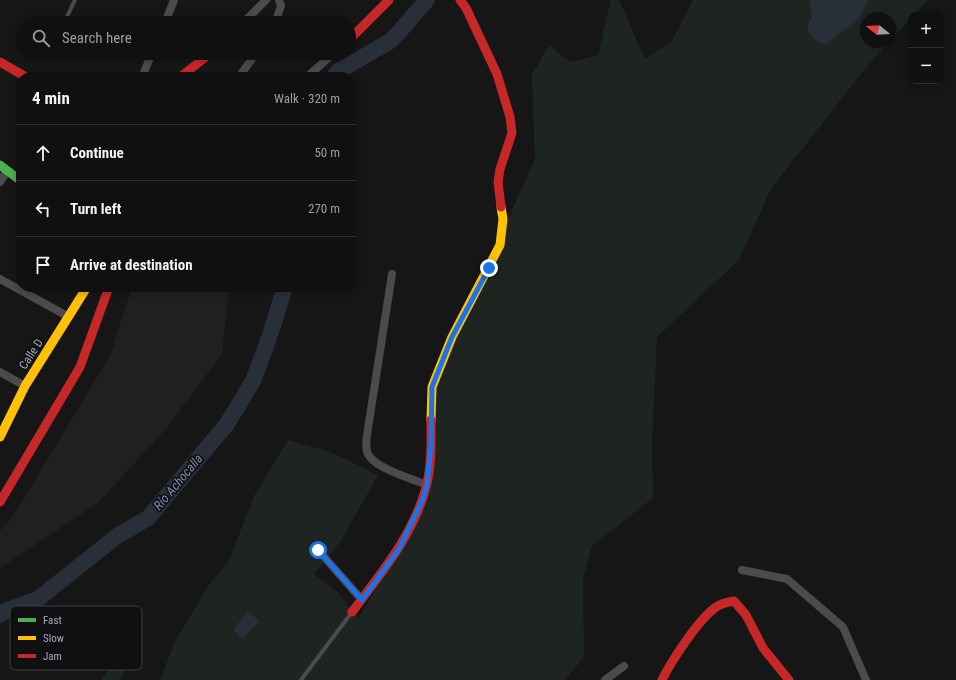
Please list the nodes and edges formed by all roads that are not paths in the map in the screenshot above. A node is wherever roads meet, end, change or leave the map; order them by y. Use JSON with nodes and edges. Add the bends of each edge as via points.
{"nodes":[{"id":1,"x":75,"y":0,"type":"edge"},
{"id":2,"x":174,"y":0,"type":"edge"},
{"id":3,"x":280,"y":0,"type":"edge"},
{"id":4,"x":389,"y":0,"type":"edge"},
{"id":5,"x":460,"y":0,"type":"edge"},
{"id":6,"x":260,"y":2,"type":"edge"},
{"id":7,"x":67,"y":16,"type":"edge"},
{"id":8,"x":168,"y":16,"type":"edge"},
{"id":9,"x":249,"y":16,"type":"edge"},
{"id":10,"x":278,"y":16,"type":"edge"},
{"id":11,"x":356,"y":33,"type":"edge"},
{"id":12,"x":149,"y":60,"type":"edge"},
{"id":13,"x":202,"y":60,"type":"edge"},
{"id":14,"x":251,"y":60,"type":"edge"},
{"id":15,"x":326,"y":60,"type":"edge"},
{"id":16,"x":0,"y":62,"type":"edge"},
{"id":17,"x":17,"y":72,"type":"edge"},
{"id":18,"x":144,"y":72,"type":"edge"},
{"id":19,"x":186,"y":72,"type":"edge"},
{"id":20,"x":243,"y":72,"type":"edge"},
{"id":21,"x":313,"y":72,"type":"edge"},
{"id":22,"x":3,"y":168,"type":"edge"},
{"id":23,"x":16,"y":177,"type":"edge"},
{"id":24,"x":0,"y":182,"type":"edge"},
{"id":25,"x":392,"y":274,"type":"dead end"},
{"id":26,"x":0,"y":279,"type":"edge"},
{"id":27,"x":16,"y":288,"type":"edge"},
{"id":28,"x":24,"y":292,"type":"edge"},
{"id":29,"x":84,"y":292,"type":"edge"},
{"id":30,"x":108,"y":292,"type":"edge"},
{"id":31,"x":69,"y":317,"type":"junction"},
{"id":32,"x":0,"y":372,"type":"edge"},
{"id":33,"x":25,"y":386,"type":"junction"},
{"id":34,"x":0,"y":437,"type":"edge"},
{"id":35,"x":427,"y":485,"type":"junction"},
{"id":36,"x":0,"y":502,"type":"edge"},
{"id":37,"x":318,"y":550,"type":"dead end"},
{"id":38,"x":742,"y":570,"type":"dead end"},
{"id":39,"x":362,"y":600,"type":"junction"},
{"id":40,"x":352,"y":612,"type":"joint"},
{"id":41,"x":624,"y":666,"type":"dead end"},
{"id":42,"x":301,"y":680,"type":"edge"},
{"id":43,"x":605,"y":680,"type":"edge"},
{"id":44,"x":662,"y":680,"type":"edge"},
{"id":45,"x":789,"y":680,"type":"edge"},
{"id":46,"x":866,"y":680,"type":"edge"}],
"edges":[{"from":1,"to":7,"type":"lane"},
{"from":2,"to":8,"type":"street"},
{"from":3,"to":10,"type":"street"},
{"from":4,"to":11,"type":"street"},
{"from":5,"to":35,"type":"street","via":[[497,74],[510,117],[512,133],[499,176],[503,220],[500,245],[452,337],[432,387]]},
{"from":6,"to":9,"type":"street"},
{"from":12,"to":18,"type":"street"},
{"from":13,"to":19,"type":"street"},
{"from":14,"to":20,"type":"street"},
{"from":15,"to":21,"type":"street"},
{"from":16,"to":17,"type":"street"},
{"from":22,"to":23,"type":"street"},
{"from":22,"to":24,"type":"street"},
{"from":25,"to":35,"type":"street","via":[[367,435],[367,452],[370,458],[379,464]]},
{"from":26,"to":27,"type":"street"},
{"from":28,"to":31,"type":"street"},
{"from":29,"to":31,"type":"street","name":"Calle D"},
{"from":30,"to":36,"type":"street","via":[[80,367]]},
{"from":31,"to":33,"type":"street","name":"Calle D"},
{"from":32,"to":33,"type":"street"},
{"from":33,"to":34,"type":"street","name":"Calle D"},
{"from":35,"to":39,"type":"street","via":[[399,549]]},
{"from":37,"to":39,"type":"street"},
{"from":38,"to":46,"type":"street","via":[[787,579],[843,627]]},
{"from":39,"to":40,"type":"street"},
{"from":40,"to":42,"type":"lane"},
{"from":41,"to":43,"type":"street"},
{"from":44,"to":45,"type":"street","via":[[679,653],[714,609],[734,601],[743,608],[761,644]]}]}
